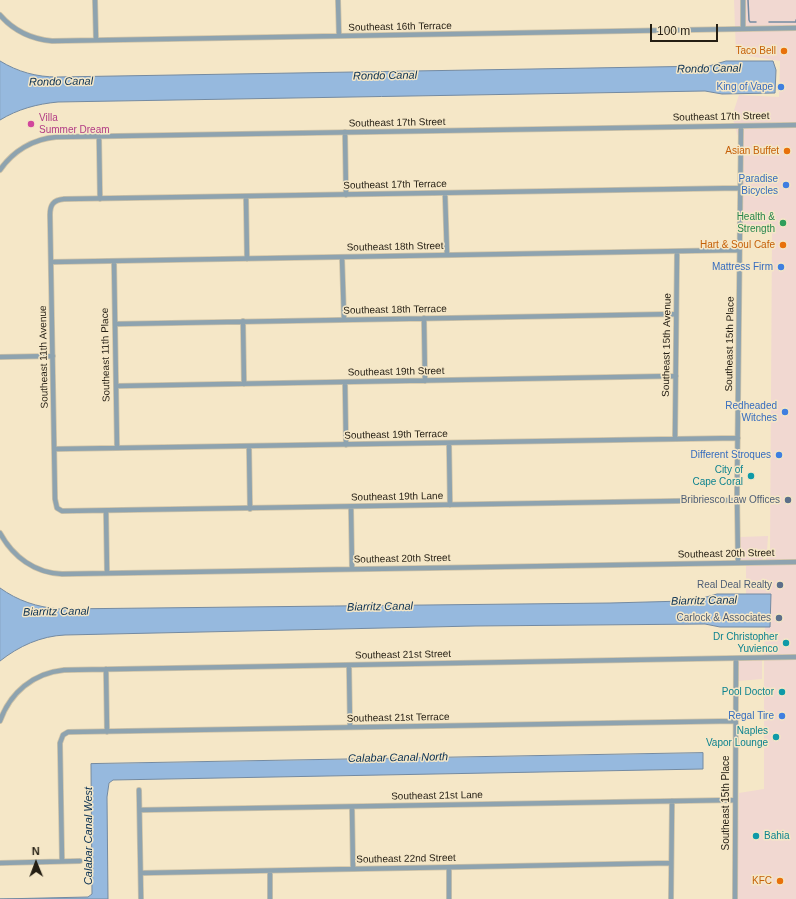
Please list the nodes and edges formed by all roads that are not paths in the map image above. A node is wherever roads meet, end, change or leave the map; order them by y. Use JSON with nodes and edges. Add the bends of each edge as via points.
{"nodes":[{"id":1,"x":95,"y":0,"type":"edge"},
{"id":2,"x":338,"y":0,"type":"edge"},
{"id":3,"x":743,"y":0,"type":"edge"},
{"id":4,"x":0,"y":15,"type":"edge"},
{"id":5,"x":796,"y":28,"type":"edge"},
{"id":6,"x":743,"y":29,"type":"junction"},
{"id":7,"x":339,"y":36,"type":"junction"},
{"id":8,"x":96,"y":40,"type":"junction"},
{"id":9,"x":796,"y":125,"type":"edge"},
{"id":10,"x":741,"y":126,"type":"junction"},
{"id":11,"x":345,"y":132,"type":"junction"},
{"id":12,"x":99,"y":137,"type":"junction"},
{"id":13,"x":0,"y":170,"type":"edge"},
{"id":14,"x":740,"y":188,"type":"junction"},
{"id":15,"x":446,"y":193,"type":"junction"},
{"id":16,"x":346,"y":195,"type":"junction"},
{"id":17,"x":246,"y":197,"type":"junction"},
{"id":18,"x":100,"y":199,"type":"junction"},
{"id":19,"x":52,"y":204,"type":"joint"},
{"id":20,"x":739,"y":250,"type":"junction"},
{"id":21,"x":677,"y":252,"type":"junction"},
{"id":22,"x":446,"y":255,"type":"junction"},
{"id":23,"x":342,"y":257,"type":"junction"},
{"id":24,"x":247,"y":259,"type":"junction"},
{"id":25,"x":114,"y":261,"type":"junction"},
{"id":26,"x":51,"y":262,"type":"junction"},
{"id":27,"x":676,"y":314,"type":"junction"},
{"id":28,"x":424,"y":318,"type":"junction"},
{"id":29,"x":344,"y":320,"type":"junction"},
{"id":30,"x":243,"y":321,"type":"junction"},
{"id":31,"x":115,"y":324,"type":"junction"},
{"id":32,"x":53,"y":356,"type":"junction"},
{"id":33,"x":0,"y":357,"type":"edge"},
{"id":34,"x":676,"y":376,"type":"junction"},
{"id":35,"x":425,"y":381,"type":"junction"},
{"id":36,"x":345,"y":382,"type":"junction"},
{"id":37,"x":244,"y":384,"type":"junction"},
{"id":38,"x":116,"y":386,"type":"junction"},
{"id":39,"x":738,"y":438,"type":"junction"},
{"id":40,"x":675,"y":439,"type":"junction"},
{"id":41,"x":449,"y":443,"type":"junction"},
{"id":42,"x":346,"y":444,"type":"junction"},
{"id":43,"x":249,"y":446,"type":"junction"},
{"id":44,"x":117,"y":448,"type":"junction"},
{"id":45,"x":55,"y":449,"type":"junction"},
{"id":46,"x":737,"y":500,"type":"junction"},
{"id":47,"x":450,"y":505,"type":"junction"},
{"id":48,"x":351,"y":507,"type":"junction"},
{"id":49,"x":250,"y":508,"type":"junction"},
{"id":50,"x":58,"y":509,"type":"joint"},
{"id":51,"x":106,"y":511,"type":"junction"},
{"id":52,"x":0,"y":533,"type":"edge"},
{"id":53,"x":738,"y":562,"type":"junction"},
{"id":54,"x":796,"y":562,"type":"edge"},
{"id":55,"x":352,"y":569,"type":"junction"},
{"id":56,"x":107,"y":573,"type":"junction"},
{"id":57,"x":796,"y":657,"type":"edge"},
{"id":58,"x":736,"y":659,"type":"junction"},
{"id":59,"x":349,"y":665,"type":"junction"},
{"id":60,"x":106,"y":669,"type":"junction"},
{"id":61,"x":0,"y":721,"type":"edge"},
{"id":62,"x":735,"y":721,"type":"junction"},
{"id":63,"x":350,"y":728,"type":"junction"},
{"id":64,"x":107,"y":732,"type":"junction"},
{"id":65,"x":139,"y":790,"type":"dead end"},
{"id":66,"x":734,"y":800,"type":"junction"},
{"id":67,"x":672,"y":801,"type":"junction"},
{"id":68,"x":352,"y":807,"type":"junction"},
{"id":69,"x":140,"y":810,"type":"junction"},
{"id":70,"x":62,"y":861,"type":"junction"},
{"id":71,"x":80,"y":861,"type":"dead end"},
{"id":72,"x":0,"y":863,"type":"edge"},
{"id":73,"x":671,"y":863,"type":"junction"},
{"id":74,"x":449,"y":868,"type":"junction"},
{"id":75,"x":353,"y":869,"type":"junction"},
{"id":76,"x":270,"y":871,"type":"junction"},
{"id":77,"x":141,"y":873,"type":"junction"},
{"id":78,"x":141,"y":899,"type":"edge"},
{"id":79,"x":270,"y":899,"type":"edge"},
{"id":80,"x":449,"y":899,"type":"edge"},
{"id":81,"x":671,"y":899,"type":"edge"},
{"id":82,"x":734,"y":899,"type":"edge"}],
"edges":[{"from":1,"to":8,"type":"street"},
{"from":2,"to":7,"type":"street"},
{"from":3,"to":6,"type":"street"},
{"from":4,"to":8,"type":"street","name":"Southeast 16th Terrace","via":[[24,34],[40,40]]},
{"from":5,"to":6,"type":"street","name":"Southeast 16th Terrace"},
{"from":6,"to":7,"type":"street","name":"Southeast 16th Terrace"},
{"from":7,"to":8,"type":"street","name":"Southeast 16th Terrace"},
{"from":9,"to":10,"type":"street","name":"Southeast 17th Street"},
{"from":10,"to":11,"type":"street","name":"Southeast 17th Street"},
{"from":10,"to":14,"type":"street","name":"Southeast 15th Place"},
{"from":11,"to":12,"type":"street","name":"Southeast 17th Street"},
{"from":11,"to":16,"type":"street"},
{"from":12,"to":13,"type":"street","name":"Southeast 17th Street","via":[[56,137],[40,140],[19,150]]},
{"from":12,"to":18,"type":"street"},
{"from":14,"to":15,"type":"street","name":"Southeast 17th Terrace"},
{"from":14,"to":20,"type":"street","name":"Southeast 15th Place"},
{"from":15,"to":16,"type":"street","name":"Southeast 17th Terrace"},
{"from":15,"to":22,"type":"street"},
{"from":16,"to":17,"type":"street","name":"Southeast 17th Terrace"},
{"from":17,"to":18,"type":"street","name":"Southeast 17th Terrace"},
{"from":17,"to":24,"type":"street"},
{"from":18,"to":19,"type":"street","name":"Southeast 17th Terrace","via":[[61,200]]},
{"from":19,"to":26,"type":"street","name":"Southeast 11th Avenue"},
{"from":20,"to":21,"type":"street","name":"Southeast 18th Street"},
{"from":20,"to":39,"type":"street","name":"Southeast 15th Place"},
{"from":21,"to":22,"type":"street","name":"Southeast 18th Street"},
{"from":21,"to":27,"type":"street","name":"Southeast 15th Avenue"},
{"from":22,"to":23,"type":"street","name":"Southeast 18th Street"},
{"from":23,"to":24,"type":"street","name":"Southeast 18th Street"},
{"from":23,"to":29,"type":"street"},
{"from":24,"to":25,"type":"street","name":"Southeast 18th Street"},
{"from":25,"to":26,"type":"street","name":"Southeast 18th Street"},
{"from":25,"to":31,"type":"street","name":"Southeast 11th Place"},
{"from":26,"to":32,"type":"street","name":"Southeast 11th Avenue"},
{"from":27,"to":28,"type":"street","name":"Southeast 18th Terrace"},
{"from":27,"to":34,"type":"street","name":"Southeast 15th Avenue"},
{"from":28,"to":29,"type":"street","name":"Southeast 18th Terrace"},
{"from":28,"to":35,"type":"street"},
{"from":29,"to":30,"type":"street","name":"Southeast 18th Terrace"},
{"from":30,"to":31,"type":"street","name":"Southeast 18th Terrace"},
{"from":30,"to":37,"type":"street"},
{"from":31,"to":38,"type":"street","name":"Southeast 11th Place"},
{"from":32,"to":33,"type":"street"},
{"from":32,"to":45,"type":"street","name":"Southeast 11th Avenue"},
{"from":34,"to":35,"type":"street","name":"Southeast 19th Street"},
{"from":34,"to":40,"type":"street","name":"Southeast 15th Avenue"},
{"from":35,"to":36,"type":"street","name":"Southeast 19th Street"},
{"from":36,"to":37,"type":"street","name":"Southeast 19th Street"},
{"from":36,"to":42,"type":"street"},
{"from":37,"to":38,"type":"street","name":"Southeast 19th Street"},
{"from":38,"to":44,"type":"street","name":"Southeast 11th Place"},
{"from":39,"to":40,"type":"street","name":"Southeast 19th Terrace"},
{"from":39,"to":46,"type":"street","name":"Southeast 15th Place"},
{"from":40,"to":41,"type":"street","name":"Southeast 19th Terrace"},
{"from":41,"to":42,"type":"street","name":"Southeast 19th Terrace"},
{"from":41,"to":47,"type":"street"},
{"from":42,"to":43,"type":"street","name":"Southeast 19th Terrace"},
{"from":43,"to":44,"type":"street","name":"Southeast 19th Terrace"},
{"from":43,"to":49,"type":"street"},
{"from":44,"to":45,"type":"street","name":"Southeast 19th Terrace"},
{"from":45,"to":50,"type":"street","name":"Southeast 11th Avenue"},
{"from":46,"to":47,"type":"street","name":"Southeast 19th Lane"},
{"from":46,"to":53,"type":"street","name":"Southeast 15th Place"},
{"from":47,"to":48,"type":"street","name":"Southeast 19th Lane"},
{"from":48,"to":49,"type":"street","name":"Southeast 19th Lane"},
{"from":48,"to":55,"type":"street"},
{"from":49,"to":51,"type":"street","name":"Southeast 19th Lane"},
{"from":50,"to":51,"type":"street","name":"Southeast 19th Lane","via":[[68,512]]},
{"from":51,"to":56,"type":"street"},
{"from":52,"to":56,"type":"street","name":"Southeast 20th Street","via":[[15,553],[31,566],[50,573]]},
{"from":53,"to":54,"type":"street","name":"Southeast 20th Street"},
{"from":53,"to":55,"type":"street","name":"Southeast 20th Street"},
{"from":55,"to":56,"type":"street","name":"Southeast 20th Street"},
{"from":57,"to":58,"type":"street","name":"Southeast 21st Street"},
{"from":58,"to":59,"type":"street","name":"Southeast 21st Street"},
{"from":58,"to":62,"type":"street","name":"Southeast 15th Place"},
{"from":59,"to":60,"type":"street","name":"Southeast 21st Street"},
{"from":59,"to":63,"type":"street"},
{"from":60,"to":61,"type":"street","name":"Southeast 21st Street","via":[[52,672],[30,682],[9,702]]},
{"from":60,"to":64,"type":"street"},
{"from":62,"to":63,"type":"street","name":"Southeast 21st Terrace"},
{"from":62,"to":66,"type":"street","name":"Southeast 15th Place"},
{"from":63,"to":64,"type":"street","name":"Southeast 21st Terrace"},
{"from":64,"to":70,"type":"street","name":"Southeast 21st Terrace","via":[[70,732],[63,736],[60,743]]},
{"from":65,"to":69,"type":"street"},
{"from":66,"to":67,"type":"street","name":"Southeast 21st Lane"},
{"from":66,"to":82,"type":"street","name":"Southeast 15th Place"},
{"from":67,"to":68,"type":"street","name":"Southeast 21st Lane"},
{"from":67,"to":73,"type":"street"},
{"from":68,"to":69,"type":"street","name":"Southeast 21st Lane"},
{"from":68,"to":75,"type":"street"},
{"from":69,"to":77,"type":"street"},
{"from":70,"to":71,"type":"street"},
{"from":70,"to":72,"type":"street"},
{"from":73,"to":74,"type":"street","name":"Southeast 22nd Street"},
{"from":73,"to":81,"type":"street"},
{"from":74,"to":75,"type":"street","name":"Southeast 22nd Street"},
{"from":74,"to":80,"type":"street"},
{"from":75,"to":76,"type":"street","name":"Southeast 22nd Street"},
{"from":76,"to":77,"type":"street","name":"Southeast 22nd Street"},
{"from":76,"to":79,"type":"street"},
{"from":77,"to":78,"type":"street"}]}
